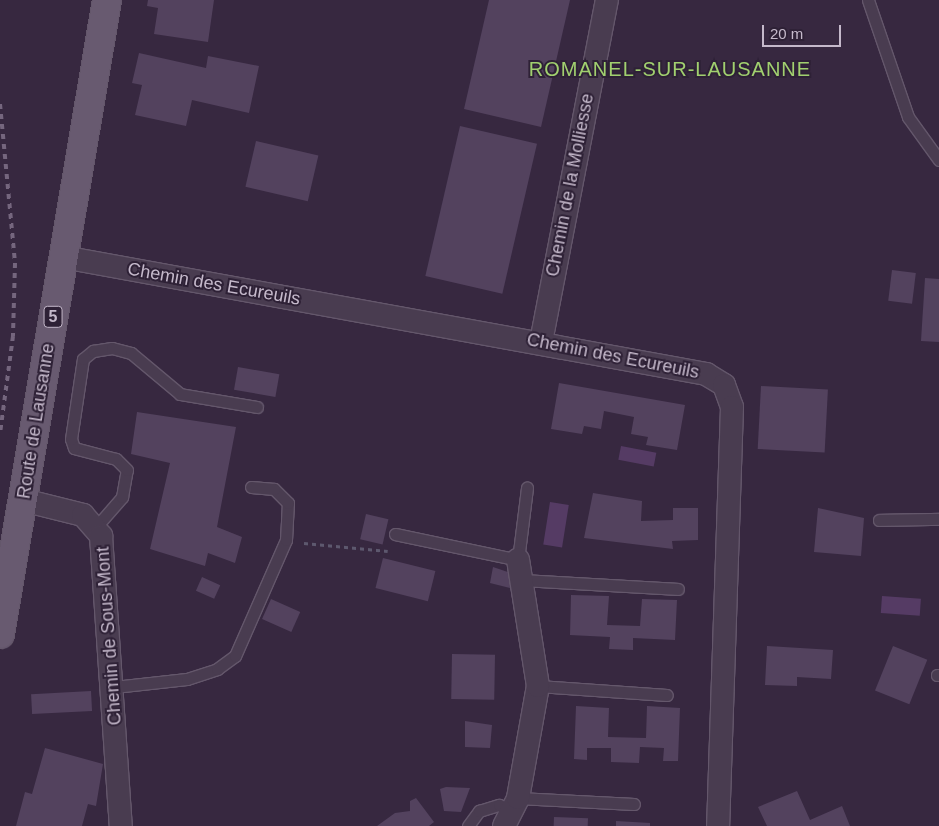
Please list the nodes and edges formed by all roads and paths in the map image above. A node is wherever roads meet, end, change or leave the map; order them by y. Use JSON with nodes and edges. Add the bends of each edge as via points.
{"nodes":[{"id":1,"x":107,"y":0,"type":"edge"},
{"id":2,"x":607,"y":0,"type":"edge"},
{"id":3,"x":868,"y":0,"type":"edge"},
{"id":4,"x":939,"y":160,"type":"edge"},
{"id":5,"x":63,"y":257,"type":"junction"},
{"id":6,"x":540,"y":342,"type":"junction"},
{"id":7,"x":257,"y":407,"type":"dead end"},
{"id":8,"x":251,"y":487,"type":"dead end"},
{"id":9,"x":527,"y":488,"type":"dead end"},
{"id":10,"x":23,"y":500,"type":"junction"},
{"id":11,"x":939,"y":519,"type":"edge"},
{"id":12,"x":878,"y":520,"type":"dead end"},
{"id":13,"x":96,"y":527,"type":"junction"},
{"id":14,"x":395,"y":534,"type":"joint"},
{"id":15,"x":286,"y":540,"type":"junction"},
{"id":16,"x":521,"y":570,"type":"junction"},
{"id":17,"x":678,"y":589,"type":"dead end"},
{"id":18,"x":0,"y":634,"type":"edge"},
{"id":19,"x":538,"y":686,"type":"junction"},
{"id":20,"x":114,"y":687,"type":"junction"},
{"id":21,"x":667,"y":695,"type":"dead end"},
{"id":22,"x":634,"y":804,"type":"dead end"},
{"id":23,"x":512,"y":812,"type":"edge"},
{"id":24,"x":121,"y":826,"type":"edge"},
{"id":25,"x":468,"y":826,"type":"edge"},
{"id":26,"x":718,"y":826,"type":"edge"}],
"edges":[{"from":1,"to":5,"type":"main road","name":"Route de Lausanne","number":"5"},
{"from":2,"to":6,"type":"street","name":"Chemin de la Molliesse"},
{"from":3,"to":4,"type":"lane","via":[[908,117]]},
{"from":5,"to":6,"type":"street","name":"Chemin des Ecureuils"},
{"from":5,"to":10,"type":"main road","name":"Route de Lausanne","number":"5"},
{"from":6,"to":26,"type":"street","name":"Chemin des Ecureuils","via":[[706,374],[724,385],[732,407]]},
{"from":7,"to":13,"type":"lane","via":[[180,394],[131,353],[112,348],[93,351],[83,359],[71,439],[74,448],[116,459],[127,470],[122,497]]},
{"from":8,"to":15,"type":"lane","via":[[274,489],[288,504]]},
{"from":9,"to":16,"type":"lane"},
{"from":10,"to":13,"type":"street","name":"Chemin de Sous-Mont","via":[[73,511]]},
{"from":10,"to":18,"type":"main road","name":"Route de Lausanne","number":"5"},
{"from":11,"to":12,"type":"lane"},
{"from":13,"to":20,"type":"street","name":"Chemin de Sous-Mont","via":[[105,549]]},
{"from":14,"to":15,"type":"path","via":[[387,553]]},
{"from":14,"to":16,"type":"lane"},
{"from":15,"to":20,"type":"lane","via":[[235,656],[217,669],[187,679]]},
{"from":16,"to":17,"type":"lane"},
{"from":16,"to":19,"type":"street"},
{"from":19,"to":21,"type":"lane"},
{"from":19,"to":23,"type":"street"},
{"from":20,"to":24,"type":"street","name":"Chemin de Sous-Mont"},
{"from":22,"to":23,"type":"lane"},
{"from":23,"to":25,"type":"lane","via":[[500,805],[479,811]]}]}
